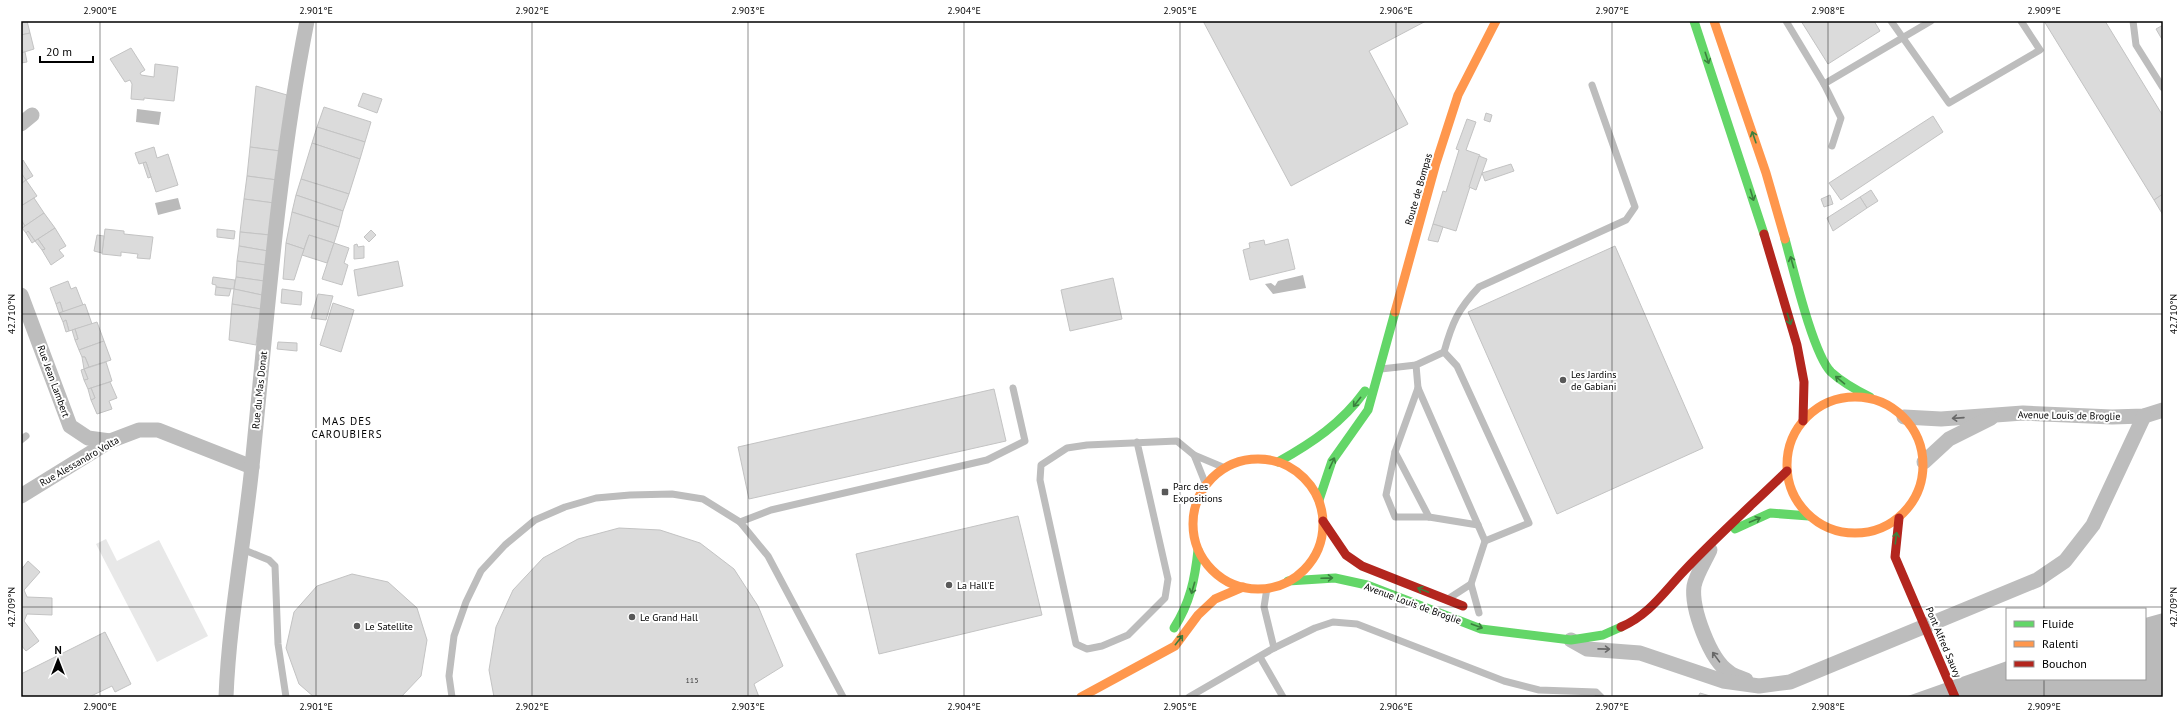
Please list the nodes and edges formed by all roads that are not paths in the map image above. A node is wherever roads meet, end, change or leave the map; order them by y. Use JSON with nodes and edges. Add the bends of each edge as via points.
{"nodes":[{"id":1,"x":307,"y":21,"type":"edge"},
{"id":2,"x":1496,"y":21,"type":"edge"},
{"id":3,"x":1694,"y":21,"type":"edge"},
{"id":4,"x":1714,"y":21,"type":"edge"},
{"id":5,"x":1786,"y":21,"type":"edge"},
{"id":6,"x":1891,"y":21,"type":"edge"},
{"id":7,"x":1931,"y":21,"type":"edge"},
{"id":8,"x":2021,"y":21,"type":"edge"},
{"id":9,"x":2133,"y":21,"type":"edge"},
{"id":10,"x":1902,"y":38,"type":"junction"},
{"id":11,"x":1824,"y":84,"type":"junction"},
{"id":12,"x":1592,"y":85,"type":"dead end"},
{"id":13,"x":2163,"y":88,"type":"edge"},
{"id":14,"x":1832,"y":146,"type":"dead end"},
{"id":15,"x":21,"y":295,"type":"edge"},
{"id":16,"x":1444,"y":352,"type":"junction"},
{"id":17,"x":1416,"y":365,"type":"junction"},
{"id":18,"x":1378,"y":369,"type":"junction"},
{"id":19,"x":1013,"y":388,"type":"dead end"},
{"id":20,"x":1418,"y":388,"type":"junction"},
{"id":21,"x":1874,"y":400,"type":"junction"},
{"id":22,"x":2163,"y":410,"type":"edge"},
{"id":23,"x":1997,"y":415,"type":"junction"},
{"id":24,"x":2144,"y":416,"type":"junction"},
{"id":25,"x":1904,"y":417,"type":"junction"},
{"id":26,"x":1803,"y":421,"type":"junction"},
{"id":27,"x":110,"y":441,"type":"junction"},
{"id":28,"x":1137,"y":442,"type":"junction"},
{"id":29,"x":1395,"y":452,"type":"junction"},
{"id":30,"x":1194,"y":455,"type":"junction"},
{"id":31,"x":1278,"y":462,"type":"junction"},
{"id":32,"x":1924,"y":462,"type":"junction"},
{"id":33,"x":252,"y":468,"type":"junction"},
{"id":34,"x":1225,"y":468,"type":"junction"},
{"id":35,"x":1787,"y":471,"type":"junction"},
{"id":36,"x":1206,"y":485,"type":"junction"},
{"id":37,"x":21,"y":496,"type":"edge"},
{"id":38,"x":1319,"y":500,"type":"junction"},
{"id":39,"x":1809,"y":516,"type":"junction"},
{"id":40,"x":1429,"y":517,"type":"junction"},
{"id":41,"x":1899,"y":518,"type":"junction"},
{"id":42,"x":1323,"y":521,"type":"junction"},
{"id":43,"x":740,"y":522,"type":"junction"},
{"id":44,"x":1478,"y":525,"type":"junction"},
{"id":45,"x":1854,"y":534,"type":"junction"},
{"id":46,"x":1717,"y":538,"type":"junction"},
{"id":47,"x":1485,"y":541,"type":"junction"},
{"id":48,"x":1870,"y":543,"type":"dead end"},
{"id":49,"x":242,"y":549,"type":"junction"},
{"id":50,"x":1198,"y":550,"type":"junction"},
{"id":51,"x":1288,"y":581,"type":"junction"},
{"id":52,"x":1471,"y":584,"type":"junction"},
{"id":53,"x":1243,"y":587,"type":"junction"},
{"id":54,"x":1267,"y":588,"type":"junction"},
{"id":55,"x":1448,"y":600,"type":"junction"},
{"id":56,"x":1483,"y":614,"type":"joint"},
{"id":57,"x":1501,"y":621,"type":"dead end"},
{"id":58,"x":1537,"y":636,"type":"junction"},
{"id":59,"x":1572,"y":640,"type":"junction"},
{"id":60,"x":1274,"y":648,"type":"junction"},
{"id":61,"x":1260,"y":657,"type":"junction"},
{"id":62,"x":1146,"y":660,"type":"junction"},
{"id":63,"x":1759,"y":686,"type":"junction"},
{"id":64,"x":226,"y":697,"type":"edge"},
{"id":65,"x":286,"y":697,"type":"edge"},
{"id":66,"x":452,"y":697,"type":"edge"},
{"id":67,"x":844,"y":697,"type":"edge"},
{"id":68,"x":1081,"y":697,"type":"edge"},
{"id":69,"x":1189,"y":697,"type":"edge"},
{"id":70,"x":1283,"y":697,"type":"edge"},
{"id":71,"x":1601,"y":697,"type":"edge"},
{"id":72,"x":1955,"y":697,"type":"edge"}],
"edges":[{"from":1,"to":33,"type":"street","name":"Rue du Mas Donat","via":[[295,84],[268,298]]},
{"from":2,"to":18,"type":"main road","name":"Route de Bompas","via":[[1458,95],[1436,163]]},
{"from":3,"to":26,"type":"main road","one_way":true,"via":[[1747,178],[1797,345],[1804,382]]},
{"from":21,"to":4,"type":"main road","one_way":true,"via":[[1848,386],[1830,371],[1814,339],[1766,173]]},
{"from":5,"to":11,"type":"lane"},
{"from":6,"to":10,"type":"lane"},
{"from":7,"to":10,"type":"lane"},
{"from":8,"to":10,"type":"lane","via":[[2040,50],[1949,103]]},
{"from":9,"to":13,"type":"lane","via":[[2136,45]]},
{"from":10,"to":11,"type":"lane"},
{"from":11,"to":14,"type":"lane","via":[[1841,118]]},
{"from":12,"to":16,"type":"lane","via":[[1635,207],[1626,220],[1479,287],[1462,305]]},
{"from":15,"to":27,"type":"street","name":"Rue Jean Lambert","via":[[70,426],[88,438]]},
{"from":16,"to":17,"type":"lane"},
{"from":16,"to":47,"type":"lane","via":[[1457,366],[1529,523]]},
{"from":17,"to":18,"type":"lane"},
{"from":17,"to":20,"type":"lane"},
{"from":18,"to":31,"type":"main road","name":"Route de Bompas","one_way":true,"via":[[1358,402],[1334,427],[1310,445]]},
{"from":38,"to":18,"type":"main road","name":"Route de Bompas","one_way":true,"via":[[1332,461],[1368,410]]},
{"from":19,"to":43,"type":"lane","via":[[1025,441],[987,460],[771,510]]},
{"from":20,"to":29,"type":"lane"},
{"from":20,"to":44,"type":"lane"},
{"from":21,"to":25,"type":"main road","via":[[1890,406]]},
{"from":21,"to":26,"type":"main road","via":[[1855,397],[1836,400],[1818,408]]},
{"from":22,"to":24,"type":"street","name":"Avenue Louis de Broglie"},
{"from":23,"to":24,"type":"street","name":"Avenue Louis de Broglie","via":[[2023,413],[2092,418]]},
{"from":23,"to":25,"type":"street","name":"Avenue Louis de Broglie","one_way":true,"via":[[1941,419]]},
{"from":23,"to":32,"type":"street","name":"Avenue Louis de Broglie","via":[[1949,439]]},
{"from":24,"to":63,"type":"street","via":[[2093,525],[2065,562],[2037,580],[1790,682]]},
{"from":25,"to":32,"type":"main road","via":[[1917,435]]},
{"from":26,"to":35,"type":"main road","via":[[1788,453]]},
{"from":27,"to":33,"type":"street","name":"Rue Alessandro Volta","via":[[139,430],[158,430]]},
{"from":27,"to":37,"type":"street","name":"Rue Alessandro Volta"},
{"from":28,"to":28,"type":"lane","via":[[1066,448],[1041,464],[1040,480],[1076,644],[1087,649],[1102,646],[1128,635],[1165,598],[1168,579]]},
{"from":28,"to":30,"type":"lane","via":[[1177,441]]},
{"from":29,"to":40,"type":"lane"},
{"from":29,"to":40,"type":"lane","via":[[1386,495],[1395,517]]},
{"from":30,"to":34,"type":"lane"},
{"from":30,"to":36,"type":"lane"},
{"from":31,"to":34,"type":"main road","via":[[1248,460]]},
{"from":31,"to":38,"type":"main road","via":[[1295,470],[1309,483]]},
{"from":32,"to":41,"type":"main road","via":[[1922,484]]},
{"from":33,"to":49,"type":"street","name":"Rue du Mas Donat"},
{"from":34,"to":36,"type":"main road"},
{"from":35,"to":39,"type":"main road","via":[[1790,488]]},
{"from":35,"to":46,"type":"main road","name":"Avenue Louis de Broglie"},
{"from":36,"to":50,"type":"main road","via":[[1197,500],[1193,517]]},
{"from":38,"to":42,"type":"main road"},
{"from":39,"to":45,"type":"main road","via":[[1837,532]]},
{"from":46,"to":39,"type":"main road","name":"Avenue Louis de Broglie","one_way":true,"via":[[1770,513]]},
{"from":40,"to":44,"type":"lane"},
{"from":41,"to":45,"type":"main road","via":[[1880,529]]},
{"from":72,"to":41,"type":"main road","name":"Pont Alfred Sauvy","one_way":true,"via":[[1892,555]]},
{"from":42,"to":51,"type":"main road","via":[[1321,540],[1314,556],[1303,570]]},
{"from":55,"to":42,"type":"main road","name":"Avenue Louis de Broglie","one_way":true,"via":[[1362,566],[1346,555]]},
{"from":43,"to":66,"type":"lane","via":[[703,499],[672,494],[596,498],[565,507],[536,520],[505,545],[481,571],[466,602],[454,636],[449,676]]},
{"from":43,"to":67,"type":"lane","via":[[768,556]]},
{"from":44,"to":47,"type":"lane"},
{"from":45,"to":48,"type":"main road"},
{"from":46,"to":59,"type":"main road","name":"Avenue Louis de Broglie","via":[[1684,570],[1657,603],[1635,621],[1603,635]]},
{"from":63,"to":46,"type":"street","one_way":true,"via":[[1728,672],[1713,654],[1693,599],[1694,584]]},
{"from":47,"to":52,"type":"lane"},
{"from":49,"to":64,"type":"street","name":"Rue du Mas Donat"},
{"from":49,"to":65,"type":"lane","via":[[269,560],[275,566],[278,644]]},
{"from":50,"to":53,"type":"main road","via":[[1209,567],[1224,579]]},
{"from":50,"to":62,"type":"main road","one_way":true,"via":[[1196,579],[1188,607],[1168,638]]},
{"from":51,"to":54,"type":"main road"},
{"from":51,"to":58,"type":"main road","name":"Avenue Louis de Broglie","one_way":true,"via":[[1327,578],[1341,580],[1367,586],[1481,628]]},
{"from":52,"to":55,"type":"lane"},
{"from":52,"to":56,"type":"lane"},
{"from":53,"to":54,"type":"main road"},
{"from":62,"to":53,"type":"main road","one_way":true,"via":[[1175,646],[1198,615],[1215,599]]},
{"from":54,"to":60,"type":"lane","via":[[1264,607]]},
{"from":55,"to":56,"type":"main road","name":"Avenue Louis de Broglie"},
{"from":57,"to":58,"type":"main road","name":"Avenue Louis de Broglie"},
{"from":58,"to":59,"type":"main road","name":"Avenue Louis de Broglie"},
{"from":59,"to":63,"type":"street","one_way":true,"via":[[1587,649],[1640,652],[1723,681]]},
{"from":60,"to":61,"type":"lane"},
{"from":60,"to":71,"type":"lane","via":[[1315,628],[1334,622],[1357,624],[1504,681],[1539,690],[1596,692]]},
{"from":61,"to":69,"type":"lane"},
{"from":61,"to":70,"type":"lane"},
{"from":62,"to":68,"type":"main road"}]}
